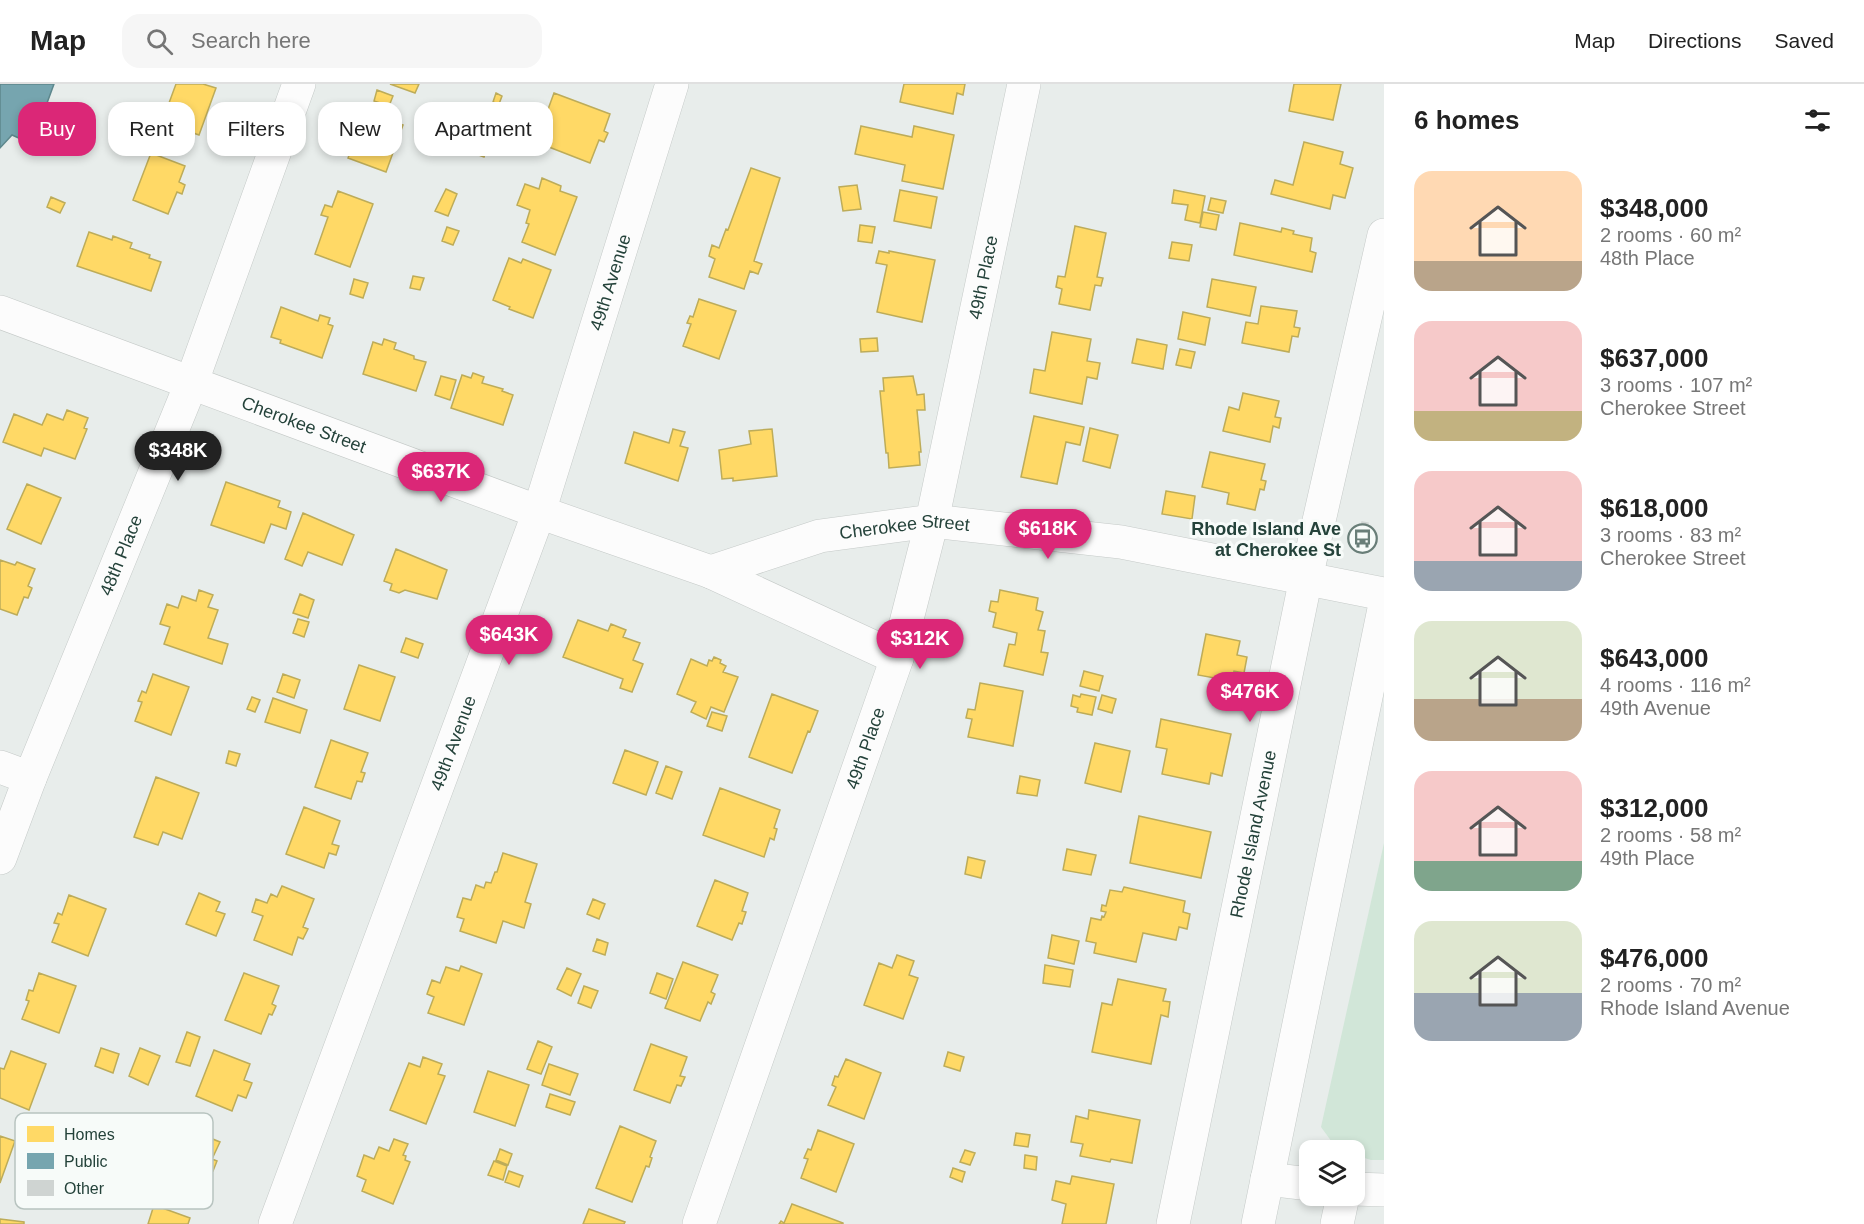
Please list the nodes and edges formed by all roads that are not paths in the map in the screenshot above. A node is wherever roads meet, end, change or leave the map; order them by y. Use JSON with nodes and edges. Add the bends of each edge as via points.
{"nodes":[{"id":1,"x":299,"y":84,"type":"edge"},
{"id":2,"x":672,"y":84,"type":"edge"},
{"id":3,"x":1024,"y":84,"type":"edge"},
{"id":4,"x":1384,"y":235,"type":"edge"},
{"id":5,"x":0,"y":312,"type":"edge"},
{"id":6,"x":191,"y":384,"type":"junction"},
{"id":7,"x":539,"y":512,"type":"junction"},
{"id":8,"x":932,"y":522,"type":"junction"},
{"id":9,"x":711,"y":572,"type":"junction"},
{"id":10,"x":1306,"y":578,"type":"junction"},
{"id":11,"x":1384,"y":594,"type":"edge"},
{"id":12,"x":1384,"y":609,"type":"edge"},
{"id":13,"x":897,"y":658,"type":"junction"},
{"id":14,"x":15,"y":772,"type":"edge"},
{"id":15,"x":0,"y":858,"type":"edge"},
{"id":16,"x":1267,"y":1179,"type":"junction"},
{"id":17,"x":1299,"y":1183,"type":"edge"},
{"id":18,"x":1365,"y":1189,"type":"edge"},
{"id":19,"x":1384,"y":1190,"type":"edge"},
{"id":20,"x":1341,"y":1206,"type":"edge"},
{"id":21,"x":275,"y":1224,"type":"edge"},
{"id":22,"x":699,"y":1224,"type":"edge"},
{"id":23,"x":1173,"y":1224,"type":"edge"},
{"id":24,"x":1258,"y":1224,"type":"edge"},
{"id":25,"x":1337,"y":1224,"type":"edge"}],
"edges":[{"from":1,"to":6,"type":"street","name":"48th Place"},
{"from":2,"to":7,"type":"street","name":"49th Avenue"},
{"from":3,"to":8,"type":"street","name":"49th Place"},
{"from":4,"to":10,"type":"street","name":"Rhode Island Avenue"},
{"from":5,"to":6,"type":"street","name":"Cherokee Street"},
{"from":6,"to":7,"type":"street","name":"Cherokee Street"},
{"from":6,"to":14,"type":"street","name":"48th Place"},
{"from":7,"to":9,"type":"street","name":"Cherokee Street"},
{"from":7,"to":21,"type":"street","name":"49th Avenue"},
{"from":8,"to":9,"type":"street","name":"Cherokee Street","via":[[820,536]]},
{"from":8,"to":10,"type":"street","name":"Cherokee Street","via":[[1121,542]]},
{"from":8,"to":13,"type":"street","name":"49th Place"},
{"from":9,"to":13,"type":"street","name":"Cherokee Street"},
{"from":10,"to":11,"type":"street","name":"Cherokee Street"},
{"from":10,"to":23,"type":"street","name":"Rhode Island Avenue"},
{"from":12,"to":16,"type":"street"},
{"from":13,"to":22,"type":"street","name":"49th Place"},
{"from":14,"to":15,"type":"street","name":"48th Place"},
{"from":16,"to":17,"type":"street"},
{"from":16,"to":24,"type":"street"},
{"from":18,"to":19,"type":"street"},
{"from":20,"to":25,"type":"street"}]}
